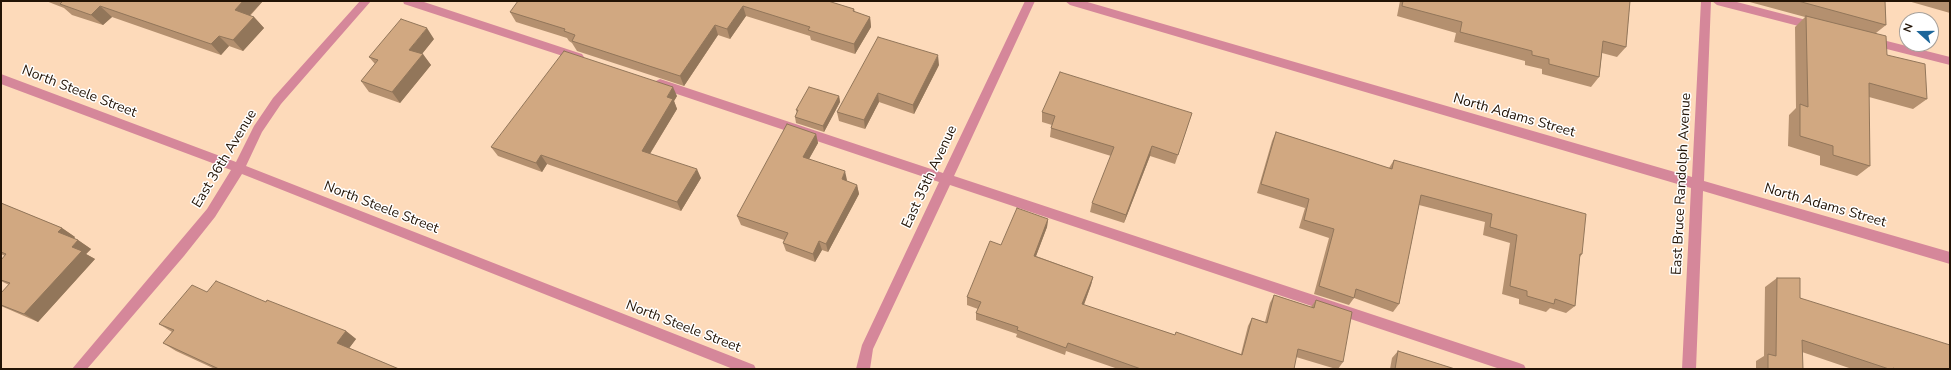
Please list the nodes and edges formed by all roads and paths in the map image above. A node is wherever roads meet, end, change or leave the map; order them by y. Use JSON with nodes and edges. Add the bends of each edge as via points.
{"nodes":[{"id":1,"x":366,"y":1,"type":"edge"},
{"id":2,"x":408,"y":1,"type":"edge"},
{"id":3,"x":1030,"y":1,"type":"edge"},
{"id":4,"x":1070,"y":1,"type":"edge"},
{"id":5,"x":1706,"y":1,"type":"edge"},
{"id":6,"x":1717,"y":1,"type":"edge"},
{"id":7,"x":1822,"y":28,"type":"edge"},
{"id":8,"x":1860,"y":38,"type":"edge"},
{"id":9,"x":590,"y":61,"type":"edge"},
{"id":10,"x":1950,"y":61,"type":"edge"},
{"id":11,"x":1,"y":79,"type":"edge"},
{"id":12,"x":651,"y":81,"type":"edge"},
{"id":13,"x":239,"y":168,"type":"junction"},
{"id":14,"x":946,"y":179,"type":"junction"},
{"id":15,"x":1697,"y":186,"type":"junction"},
{"id":16,"x":1950,"y":258,"type":"edge"},
{"id":17,"x":79,"y":369,"type":"edge"},
{"id":18,"x":749,"y":369,"type":"edge"},
{"id":19,"x":863,"y":369,"type":"edge"},
{"id":20,"x":1518,"y":369,"type":"edge"},
{"id":21,"x":1689,"y":369,"type":"edge"}],
"edges":[{"from":1,"to":13,"type":"street","name":"East 36th Avenue","via":[[277,101],[258,129]]},
{"from":2,"to":9,"type":"street"},
{"from":3,"to":14,"type":"street","name":"East 35th Avenue"},
{"from":4,"to":15,"type":"street","name":"North Adams Street"},
{"from":5,"to":15,"type":"street","name":"East Bruce Randolph Avenue"},
{"from":6,"to":7,"type":"street"},
{"from":8,"to":10,"type":"street"},
{"from":11,"to":13,"type":"street","name":"North Steele Street"},
{"from":12,"to":14,"type":"street"},
{"from":13,"to":17,"type":"street","name":"East 36th Avenue","via":[[207,219]]},
{"from":13,"to":18,"type":"street","name":"North Steele Street"},
{"from":14,"to":19,"type":"street","name":"East 35th Avenue","via":[[867,349]]},
{"from":14,"to":20,"type":"street"},
{"from":15,"to":16,"type":"street","name":"North Adams Street"},
{"from":15,"to":21,"type":"street","name":"East Bruce Randolph Avenue"}]}
